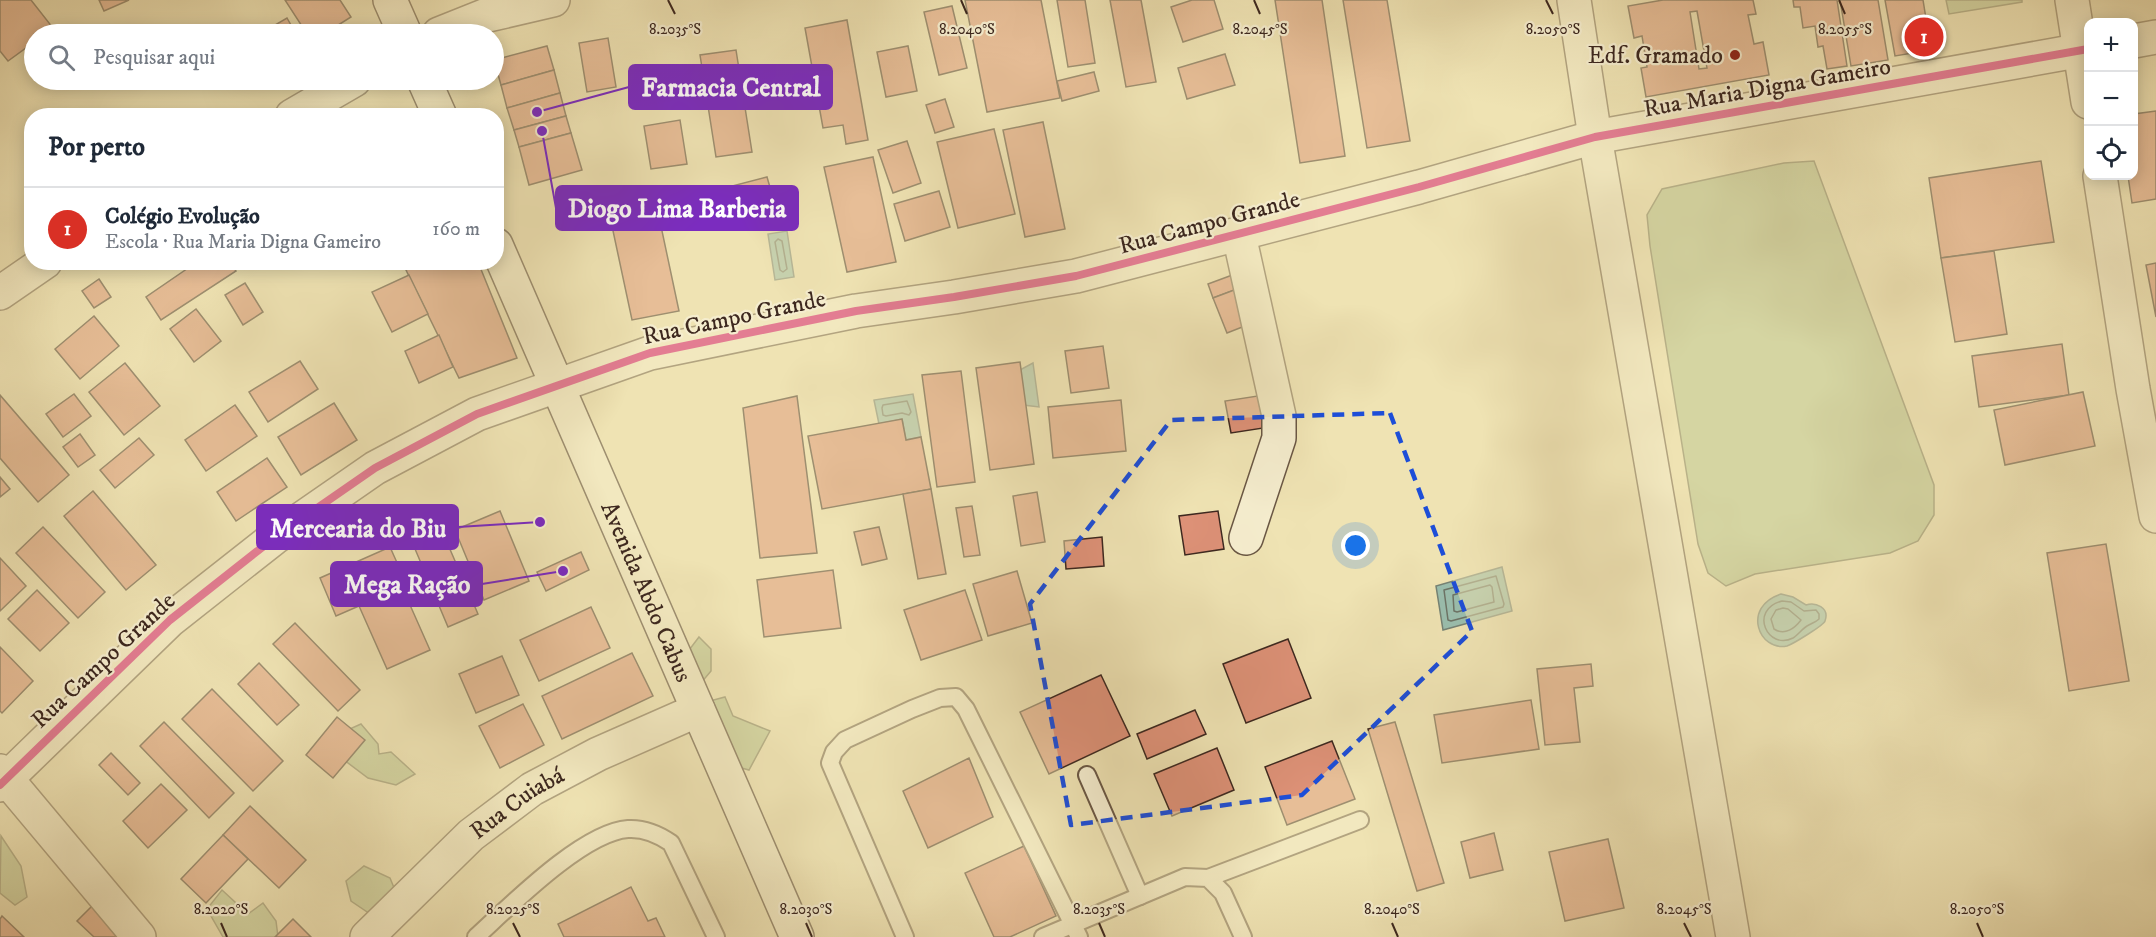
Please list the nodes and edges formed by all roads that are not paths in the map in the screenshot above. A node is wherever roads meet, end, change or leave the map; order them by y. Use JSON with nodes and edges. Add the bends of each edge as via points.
{"nodes":[{"id":1,"x":390,"y":0,"type":"edge"},
{"id":2,"x":553,"y":0,"type":"edge"},
{"id":3,"x":1574,"y":0,"type":"edge"},
{"id":4,"x":2072,"y":0,"type":"edge"},
{"id":5,"x":401,"y":24,"type":"edge"},
{"id":6,"x":464,"y":24,"type":"edge"},
{"id":7,"x":2156,"y":37,"type":"edge"},
{"id":8,"x":2138,"y":40,"type":"edge"},
{"id":9,"x":2084,"y":50,"type":"edge"},
{"id":10,"x":337,"y":90,"type":"edge"},
{"id":11,"x":428,"y":90,"type":"edge"},
{"id":12,"x":306,"y":108,"type":"edge"},
{"id":13,"x":436,"y":108,"type":"edge"},
{"id":14,"x":1595,"y":137,"type":"junction"},
{"id":15,"x":2101,"y":180,"type":"edge"},
{"id":16,"x":1239,"y":235,"type":"junction"},
{"id":17,"x":504,"y":263,"type":"edge"},
{"id":18,"x":33,"y":270,"type":"edge"},
{"id":19,"x":0,"y":293,"type":"edge"},
{"id":20,"x":558,"y":386,"type":"junction"},
{"id":21,"x":2145,"y":387,"type":"edge"},
{"id":22,"x":2156,"y":516,"type":"edge"},
{"id":23,"x":1246,"y":538,"type":"dead end"},
{"id":24,"x":698,"y":710,"type":"junction"},
{"id":25,"x":1087,"y":775,"type":"dead end"},
{"id":26,"x":2,"y":778,"type":"edge"},
{"id":27,"x":1359,"y":820,"type":"dead end"},
{"id":28,"x":1208,"y":878,"type":"junction"},
{"id":29,"x":1140,"y":896,"type":"junction"},
{"id":30,"x":1076,"y":930,"type":"edge"},
{"id":31,"x":139,"y":937,"type":"edge"},
{"id":32,"x":367,"y":937,"type":"edge"},
{"id":33,"x":476,"y":937,"type":"edge"},
{"id":34,"x":716,"y":937,"type":"edge"},
{"id":35,"x":797,"y":937,"type":"edge"},
{"id":36,"x":905,"y":937,"type":"edge"},
{"id":37,"x":1042,"y":937,"type":"edge"},
{"id":38,"x":1243,"y":937,"type":"edge"},
{"id":39,"x":1733,"y":937,"type":"edge"}],
"edges":[{"from":1,"to":5,"type":"street"},
{"from":2,"to":6,"type":"street"},
{"from":3,"to":14,"type":"street"},
{"from":4,"to":9,"type":"street"},
{"from":7,"to":8,"type":"street"},
{"from":9,"to":14,"type":"street","name":"Rua Maria Digna Gameiro"},
{"from":10,"to":12,"type":"street"},
{"from":11,"to":13,"type":"street"},
{"from":14,"to":16,"type":"street","name":"Rua Campo Grande"},
{"from":14,"to":39,"type":"street"},
{"from":15,"to":21,"type":"street"},
{"from":16,"to":20,"type":"street","name":"Rua Campo Grande","via":[[1076,276],[856,310],[650,353]]},
{"from":16,"to":23,"type":"street","via":[[1279,416],[1279,438],[1272,464]]},
{"from":17,"to":20,"type":"street","name":"Avenida Abdo Cabus"},
{"from":18,"to":19,"type":"street"},
{"from":20,"to":24,"type":"street","name":"Avenida Abdo Cabus"},
{"from":20,"to":26,"type":"street","name":"Rua Campo Grande","via":[[477,414],[375,468],[274,538],[170,620]]},
{"from":21,"to":22,"type":"street"},
{"from":24,"to":32,"type":"street","name":"Rua Cuiabá","via":[[598,754],[532,789],[471,835]]},
{"from":24,"to":35,"type":"street","name":"Avenida Abdo Cabus"},
{"from":25,"to":29,"type":"lane"},
{"from":26,"to":31,"type":"street"},
{"from":27,"to":28,"type":"lane"},
{"from":28,"to":29,"type":"lane","via":[[1185,877]]},
{"from":28,"to":38,"type":"lane","via":[[1223,893]]},
{"from":29,"to":30,"type":"lane"},
{"from":30,"to":36,"type":"lane","via":[[956,696],[912,709],[845,740],[830,763]]},
{"from":30,"to":37,"type":"lane"},
{"from":33,"to":34,"type":"lane","via":[[562,861],[605,835],[627,829],[644,830],[671,843]]}]}
